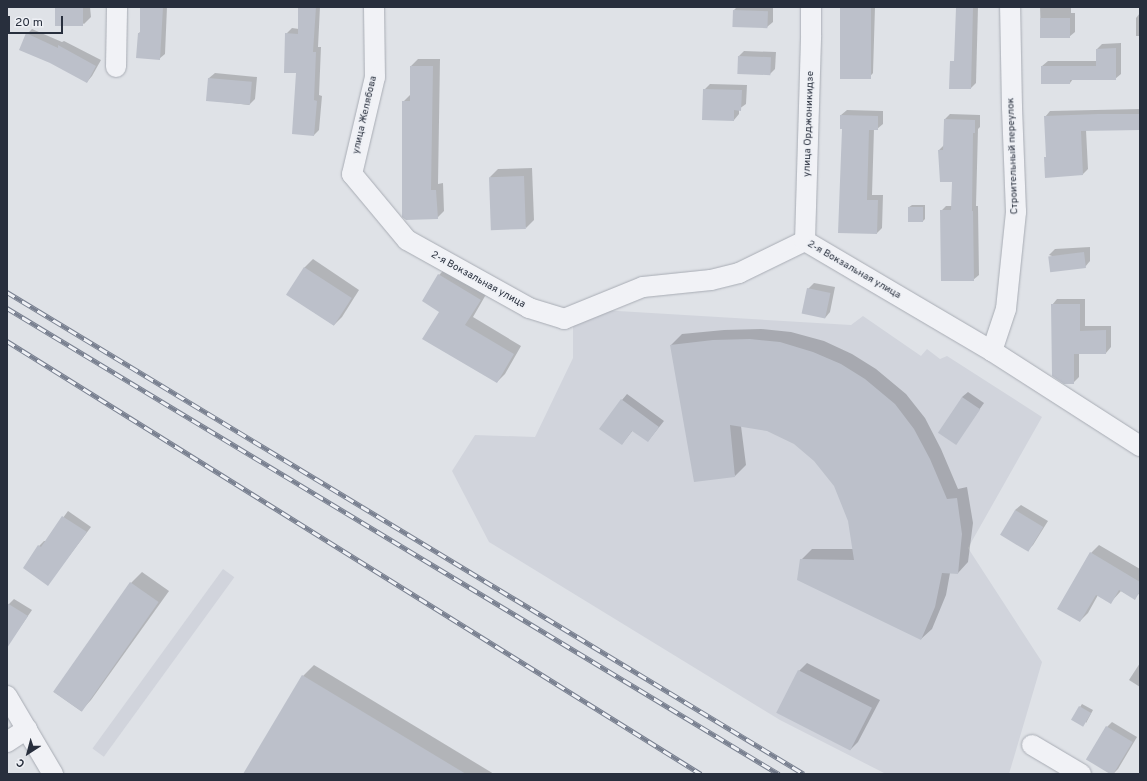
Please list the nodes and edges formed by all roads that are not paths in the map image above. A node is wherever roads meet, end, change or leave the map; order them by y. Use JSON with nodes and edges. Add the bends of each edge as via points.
{"nodes":[{"id":1,"x":117,"y":7,"type":"edge"},
{"id":2,"x":374,"y":7,"type":"edge"},
{"id":3,"x":811,"y":7,"type":"edge"},
{"id":4,"x":1010,"y":7,"type":"edge"},
{"id":5,"x":116,"y":68,"type":"dead end"},
{"id":6,"x":352,"y":174,"type":"joint"},
{"id":7,"x":805,"y":241,"type":"junction"},
{"id":8,"x":992,"y":351,"type":"junction"},
{"id":9,"x":1140,"y":446,"type":"edge"},
{"id":10,"x":7,"y":696,"type":"edge"},
{"id":11,"x":27,"y":729,"type":"junction"},
{"id":12,"x":7,"y":742,"type":"edge"},
{"id":13,"x":1032,"y":745,"type":"dead end"},
{"id":14,"x":53,"y":774,"type":"edge"},
{"id":15,"x":1081,"y":774,"type":"edge"}],
"edges":[{"from":1,"to":5,"type":"street"},
{"from":2,"to":6,"type":"street","name":"улица Желябова","via":[[375,77]]},
{"from":3,"to":7,"type":"street","name":"улица Орджоникидзе"},
{"from":4,"to":8,"type":"street","name":"Строительный переулок","via":[[1016,212],[1006,309]]},
{"from":6,"to":7,"type":"street","name":"2-я Вокзальная улица","via":[[407,240],[529,308],[564,319],[643,287],[711,280],[739,273]]},
{"from":7,"to":8,"type":"street","name":"2-я Вокзальная улица"},
{"from":8,"to":9,"type":"street","name":"2-я Вокзальная улица"},
{"from":10,"to":11,"type":"street"},
{"from":11,"to":12,"type":"street"},
{"from":11,"to":14,"type":"street"},
{"from":13,"to":15,"type":"street"}]}
